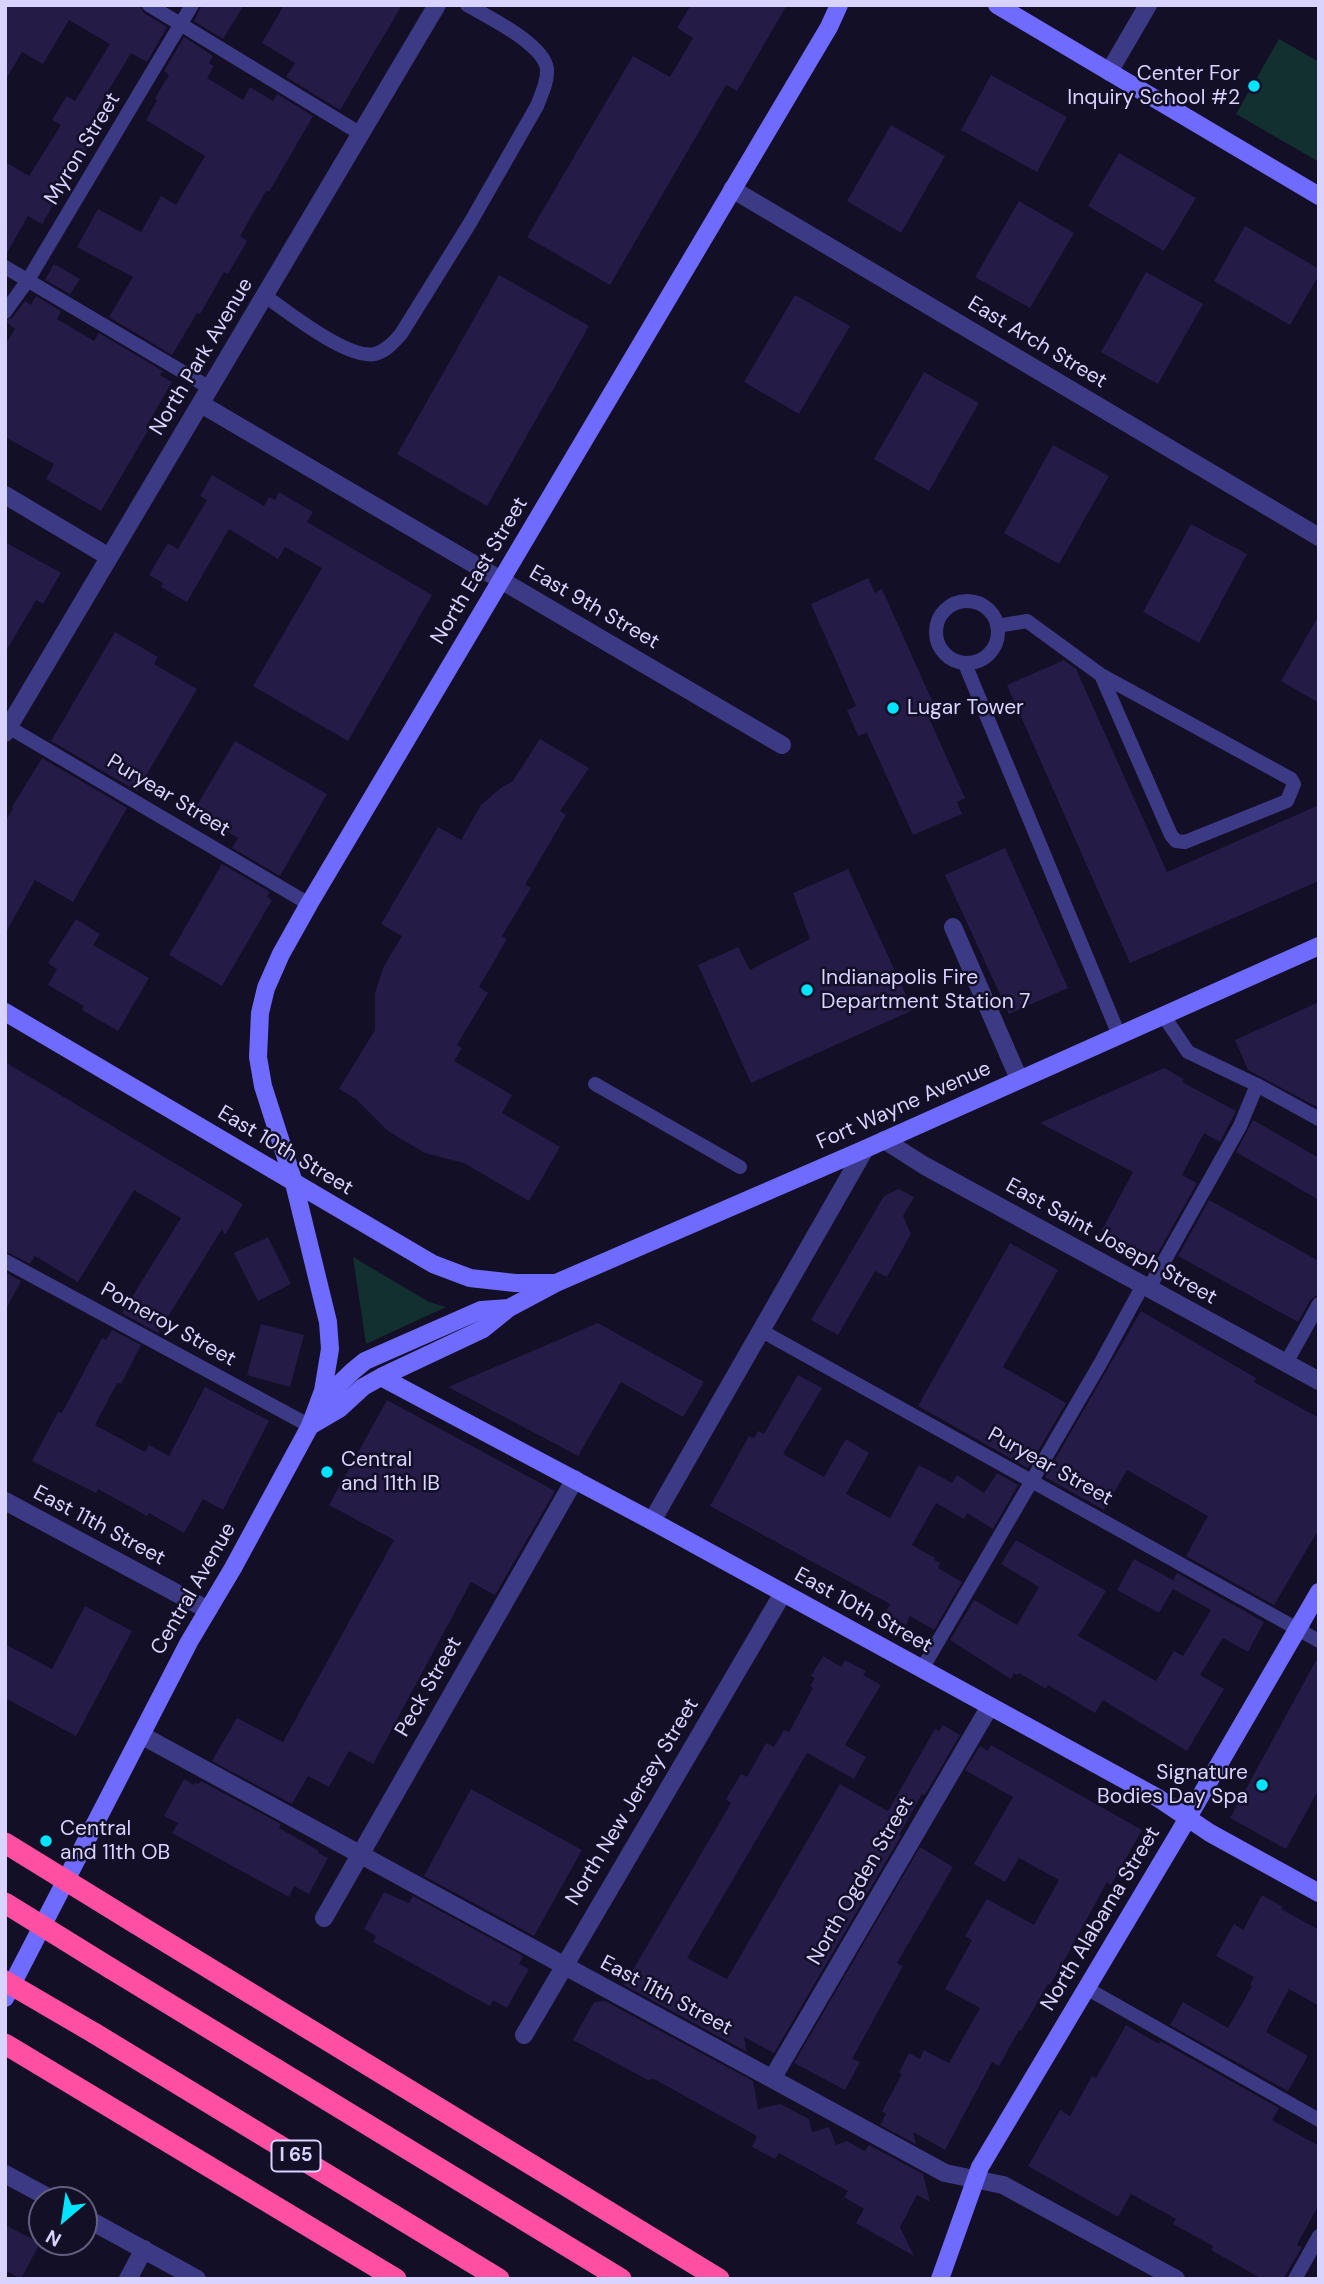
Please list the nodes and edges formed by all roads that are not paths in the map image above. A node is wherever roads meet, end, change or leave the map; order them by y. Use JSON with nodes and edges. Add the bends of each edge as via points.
{"nodes":[{"id":1,"x":149,"y":5,"type":"edge"},
{"id":2,"x":192,"y":5,"type":"edge"},
{"id":3,"x":438,"y":5,"type":"edge"},
{"id":4,"x":467,"y":5,"type":"edge"},
{"id":5,"x":839,"y":5,"type":"edge"},
{"id":6,"x":998,"y":5,"type":"edge"},
{"id":7,"x":1148,"y":5,"type":"edge"},
{"id":8,"x":181,"y":25,"type":"junction"},
{"id":9,"x":1109,"y":72,"type":"junction"},
{"id":10,"x":361,"y":134,"type":"junction"},
{"id":11,"x":732,"y":188,"type":"junction"},
{"id":12,"x":1319,"y":196,"type":"edge"},
{"id":13,"x":5,"y":267,"type":"edge"},
{"id":14,"x":28,"y":280,"type":"junction"},
{"id":15,"x":265,"y":296,"type":"junction"},
{"id":16,"x":5,"y":312,"type":"edge"},
{"id":17,"x":206,"y":396,"type":"junction"},
{"id":18,"x":5,"y":495,"type":"edge"},
{"id":19,"x":1319,"y":537,"type":"edge"},
{"id":20,"x":109,"y":558,"type":"junction"},
{"id":21,"x":501,"y":580,"type":"junction"},
{"id":22,"x":997,"y":626,"type":"junction"},
{"id":23,"x":965,"y":664,"type":"junction"},
{"id":24,"x":1101,"y":674,"type":"junction"},
{"id":25,"x":6,"y":728,"type":"edge"},
{"id":26,"x":782,"y":745,"type":"dead end"},
{"id":27,"x":309,"y":904,"type":"junction"},
{"id":28,"x":953,"y":927,"type":"dead end"},
{"id":29,"x":1319,"y":946,"type":"edge"},
{"id":30,"x":5,"y":1012,"type":"edge"},
{"id":31,"x":1163,"y":1015,"type":"junction"},
{"id":32,"x":1119,"y":1035,"type":"junction"},
{"id":33,"x":1019,"y":1079,"type":"junction"},
{"id":34,"x":595,"y":1084,"type":"dead end"},
{"id":35,"x":1257,"y":1085,"type":"junction"},
{"id":36,"x":1319,"y":1119,"type":"edge"},
{"id":37,"x":884,"y":1140,"type":"junction"},
{"id":38,"x":865,"y":1149,"type":"junction"},
{"id":39,"x":740,"y":1167,"type":"dead end"},
{"id":40,"x":294,"y":1183,"type":"junction"},
{"id":41,"x":5,"y":1261,"type":"edge"},
{"id":42,"x":556,"y":1283,"type":"junction"},
{"id":43,"x":1146,"y":1286,"type":"junction"},
{"id":44,"x":1319,"y":1304,"type":"edge"},
{"id":45,"x":509,"y":1308,"type":"junction"},
{"id":46,"x":760,"y":1331,"type":"junction"},
{"id":47,"x":1286,"y":1363,"type":"junction"},
{"id":48,"x":381,"y":1377,"type":"junction"},
{"id":49,"x":1319,"y":1381,"type":"edge"},
{"id":50,"x":310,"y":1426,"type":"junction"},
{"id":51,"x":575,"y":1479,"type":"junction"},
{"id":52,"x":1033,"y":1481,"type":"junction"},
{"id":53,"x":5,"y":1501,"type":"edge"},
{"id":54,"x":652,"y":1521,"type":"junction"},
{"id":55,"x":1319,"y":1592,"type":"edge"},
{"id":56,"x":783,"y":1593,"type":"junction"},
{"id":57,"x":208,"y":1610,"type":"junction"},
{"id":58,"x":1297,"y":1629,"type":"junction"},
{"id":59,"x":1319,"y":1641,"type":"edge"},
{"id":60,"x":922,"y":1670,"type":"junction"},
{"id":61,"x":990,"y":1706,"type":"junction"},
{"id":62,"x":141,"y":1735,"type":"junction"},
{"id":63,"x":1188,"y":1818,"type":"junction"},
{"id":64,"x":5,"y":1843,"type":"edge"},
{"id":65,"x":359,"y":1855,"type":"junction"},
{"id":66,"x":1319,"y":1892,"type":"edge"},
{"id":67,"x":5,"y":1903,"type":"edge"},
{"id":68,"x":324,"y":1918,"type":"dead end"},
{"id":69,"x":563,"y":1965,"type":"junction"},
{"id":70,"x":5,"y":1981,"type":"edge"},
{"id":71,"x":1086,"y":1988,"type":"junction"},
{"id":72,"x":5,"y":1998,"type":"edge"},
{"id":73,"x":524,"y":2035,"type":"dead end"},
{"id":74,"x":5,"y":2044,"type":"edge"},
{"id":75,"x":772,"y":2079,"type":"junction"},
{"id":76,"x":1319,"y":2120,"type":"edge"},
{"id":77,"x":5,"y":2174,"type":"edge"},
{"id":78,"x":974,"y":2180,"type":"junction"},
{"id":79,"x":28,"y":2186,"type":"edge"},
{"id":80,"x":98,"y":2224,"type":"edge"},
{"id":81,"x":1319,"y":2236,"type":"edge"},
{"id":82,"x":144,"y":2249,"type":"junction"},
{"id":83,"x":128,"y":2279,"type":"edge"},
{"id":84,"x":197,"y":2279,"type":"edge"},
{"id":85,"x":396,"y":2279,"type":"edge"},
{"id":86,"x":499,"y":2279,"type":"edge"},
{"id":87,"x":621,"y":2279,"type":"edge"},
{"id":88,"x":719,"y":2279,"type":"edge"},
{"id":89,"x":940,"y":2279,"type":"edge"},
{"id":90,"x":1176,"y":2279,"type":"edge"},
{"id":91,"x":1295,"y":2279,"type":"edge"}],
"edges":[{"from":1,"to":8,"type":"lane"},
{"from":2,"to":8,"type":"lane","name":"Myron Street"},
{"from":3,"to":10,"type":"street","name":"North Park Avenue"},
{"from":4,"to":15,"type":"lane","via":[[521,38],[545,60],[544,88],[470,223],[401,334],[376,354],[358,354]]},
{"from":5,"to":11,"type":"main road","name":"North East Street"},
{"from":6,"to":9,"type":"main road"},
{"from":7,"to":9,"type":"street"},
{"from":8,"to":10,"type":"lane"},
{"from":8,"to":14,"type":"lane","name":"Myron Street"},
{"from":9,"to":12,"type":"main road"},
{"from":10,"to":15,"type":"street","name":"North Park Avenue"},
{"from":11,"to":19,"type":"street","name":"East Arch Street"},
{"from":11,"to":21,"type":"main road","name":"North East Street"},
{"from":13,"to":14,"type":"lane"},
{"from":14,"to":16,"type":"lane","name":"Myron Street"},
{"from":14,"to":17,"type":"lane"},
{"from":15,"to":17,"type":"street","name":"North Park Avenue"},
{"from":17,"to":20,"type":"street","name":"North Park Avenue"},
{"from":17,"to":21,"type":"street","name":"East 9th Street"},
{"from":18,"to":20,"type":"street"},
{"from":20,"to":25,"type":"street","name":"North Park Avenue"},
{"from":21,"to":26,"type":"street","name":"East 9th Street"},
{"from":21,"to":27,"type":"main road","name":"North East Street"},
{"from":22,"to":23,"type":"lane","via":[[998,636],[989,654]]},
{"from":22,"to":23,"type":"lane","via":[[993,616],[977,603],[956,604],[941,616],[936,635],[939,644],[951,659]]},
{"from":22,"to":24,"type":"lane","via":[[1027,621]]},
{"from":23,"to":32,"type":"lane"},
{"from":24,"to":24,"type":"lane","via":[[1291,779],[1291,795],[1287,801],[1185,842],[1176,841]]},
{"from":25,"to":27,"type":"lane","name":"Puryear Street"},
{"from":27,"to":40,"type":"main road","name":"North East Street","via":[[270,977],[258,1031],[263,1086]]},
{"from":28,"to":33,"type":"street"},
{"from":29,"to":31,"type":"main road","name":"Fort Wayne Avenue"},
{"from":30,"to":40,"type":"main road","name":"East 10th Street"},
{"from":31,"to":32,"type":"main road","name":"Fort Wayne Avenue"},
{"from":31,"to":35,"type":"lane","via":[[1188,1052]]},
{"from":32,"to":33,"type":"main road","name":"Fort Wayne Avenue"},
{"from":33,"to":37,"type":"main road","name":"Fort Wayne Avenue"},
{"from":34,"to":39,"type":"lane"},
{"from":35,"to":36,"type":"lane"},
{"from":35,"to":43,"type":"lane","via":[[1240,1126]]},
{"from":37,"to":38,"type":"main road","name":"Fort Wayne Avenue"},
{"from":37,"to":43,"type":"street","name":"East Saint Joseph Street"},
{"from":38,"to":42,"type":"main road","name":"Fort Wayne Avenue"},
{"from":38,"to":46,"type":"street"},
{"from":40,"to":42,"type":"main road","name":"East 10th Street","via":[[433,1264],[470,1278]]},
{"from":40,"to":50,"type":"main road","name":"Central Avenue","via":[[328,1322],[330,1349],[323,1391]]},
{"from":41,"to":50,"type":"lane","name":"Pomeroy Street"},
{"from":42,"to":45,"type":"main road","name":"Fort Wayne Avenue"},
{"from":43,"to":47,"type":"street","name":"East Saint Joseph Street"},
{"from":43,"to":52,"type":"lane"},
{"from":44,"to":47,"type":"lane"},
{"from":45,"to":48,"type":"main road","name":"Fort Wayne Avenue","via":[[483,1329]]},
{"from":45,"to":50,"type":"main road","name":"Fort Wayne Avenue","via":[[481,1310],[365,1361],[331,1393]]},
{"from":46,"to":52,"type":"lane","name":"Puryear Street"},
{"from":46,"to":54,"type":"street"},
{"from":47,"to":49,"type":"street","name":"East Saint Joseph Street"},
{"from":48,"to":50,"type":"main road","name":"Fort Wayne Avenue"},
{"from":48,"to":51,"type":"main road","name":"East 10th Street"},
{"from":50,"to":57,"type":"main road","name":"Central Avenue"},
{"from":51,"to":54,"type":"main road","name":"East 10th Street"},
{"from":51,"to":65,"type":"street","name":"Peck Street"},
{"from":52,"to":58,"type":"lane","name":"Puryear Street"},
{"from":52,"to":60,"type":"lane"},
{"from":53,"to":57,"type":"street","name":"East 11th Street"},
{"from":54,"to":56,"type":"main road","name":"East 10th Street"},
{"from":55,"to":58,"type":"main road","name":"North Alabama Street"},
{"from":56,"to":60,"type":"main road","name":"East 10th Street"},
{"from":56,"to":69,"type":"street","name":"North New Jersey Street"},
{"from":57,"to":62,"type":"main road","name":"Central Avenue"},
{"from":58,"to":59,"type":"lane","name":"Puryear Street"},
{"from":58,"to":63,"type":"main road","name":"North Alabama Street"},
{"from":60,"to":61,"type":"main road","name":"East 10th Street"},
{"from":61,"to":63,"type":"main road","name":"East 10th Street"},
{"from":61,"to":75,"type":"street","name":"North Ogden Street"},
{"from":62,"to":65,"type":"street","name":"East 11th Street"},
{"from":62,"to":72,"type":"main road","name":"Central Avenue"},
{"from":63,"to":66,"type":"main road","name":"East 10th Street"},
{"from":63,"to":71,"type":"main road","name":"North Alabama Street"},
{"from":64,"to":88,"type":"highway","bridge":true},
{"from":65,"to":68,"type":"street","name":"Peck Street"},
{"from":65,"to":69,"type":"street","name":"East 11th Street"},
{"from":67,"to":87,"type":"highway","bridge":true},
{"from":69,"to":73,"type":"street","name":"North New Jersey Street"},
{"from":69,"to":75,"type":"street","name":"East 11th Street"},
{"from":70,"to":86,"type":"highway","number":"I 65","bridge":true},
{"from":71,"to":76,"type":"lane"},
{"from":71,"to":78,"type":"main road","name":"North Alabama Street"},
{"from":74,"to":85,"type":"highway"},
{"from":75,"to":78,"type":"street","name":"East 11th Street","via":[[945,2173]]},
{"from":77,"to":79,"type":"street"},
{"from":78,"to":89,"type":"main road","name":"North Alabama Street"},
{"from":78,"to":90,"type":"street","name":"East 11th Street","via":[[1023,2194]]},
{"from":80,"to":82,"type":"street"},
{"from":81,"to":91,"type":"lane"},
{"from":82,"to":83,"type":"street"},
{"from":82,"to":84,"type":"street"}]}
